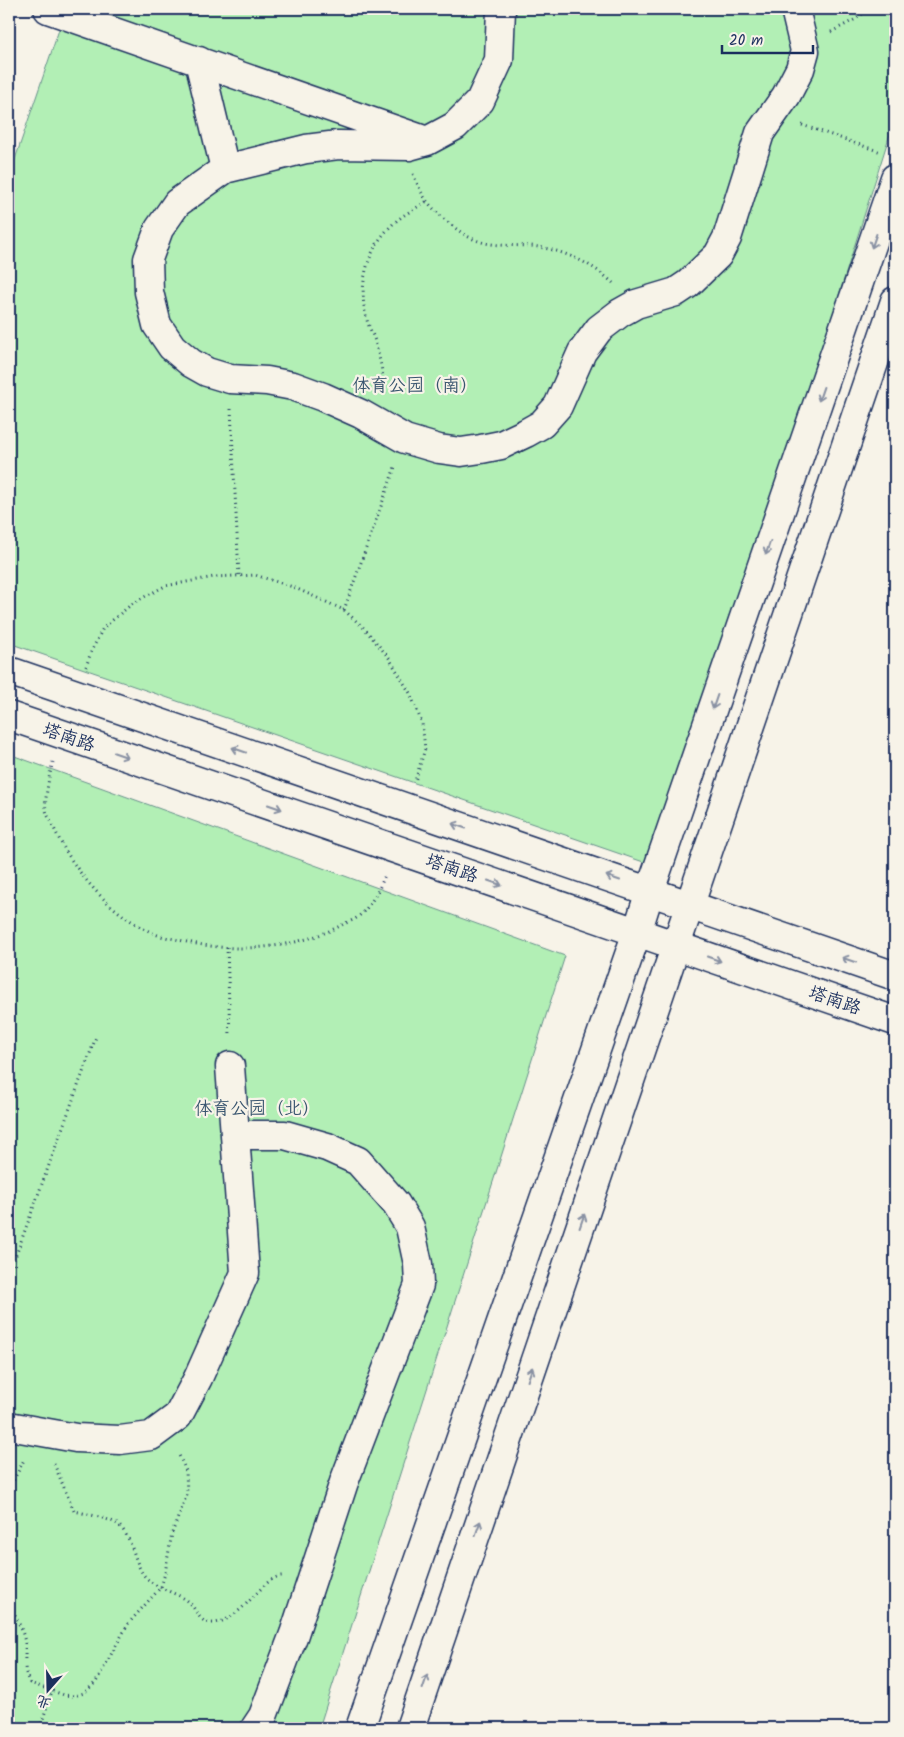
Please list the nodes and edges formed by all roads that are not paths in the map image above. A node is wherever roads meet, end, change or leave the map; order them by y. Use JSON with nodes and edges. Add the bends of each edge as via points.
{"nodes":[{"id":1,"x":48,"y":9,"type":"edge"},
{"id":2,"x":501,"y":9,"type":"edge"},
{"id":3,"x":795,"y":9,"type":"edge"},
{"id":4,"x":199,"y":61,"type":"junction"},
{"id":5,"x":418,"y":144,"type":"junction"},
{"id":6,"x":891,"y":166,"type":"edge"},
{"id":7,"x":225,"y":169,"type":"junction"},
{"id":8,"x":895,"y":301,"type":"edge"},
{"id":9,"x":9,"y":671,"type":"edge"},
{"id":10,"x":9,"y":716,"type":"edge"},
{"id":11,"x":650,"y":891,"type":"junction"},
{"id":12,"x":689,"y":905,"type":"junction"},
{"id":13,"x":637,"y":932,"type":"junction"},
{"id":14,"x":676,"y":945,"type":"junction"},
{"id":15,"x":895,"y":976,"type":"edge"},
{"id":16,"x":895,"y":1021,"type":"edge"},
{"id":17,"x":230,"y":1066,"type":"road end"},
{"id":18,"x":236,"y":1135,"type":"junction"},
{"id":19,"x":9,"y":1426,"type":"edge"},
{"id":20,"x":255,"y":1728,"type":"edge"},
{"id":21,"x":360,"y":1728,"type":"edge"},
{"id":22,"x":410,"y":1728,"type":"edge"}],
"edges":[{"from":1,"to":4,"type":"main road"},
{"from":2,"to":5,"type":"main road","via":[[499,60],[480,102],[454,126]]},
{"from":3,"to":7,"type":"main road","via":[[805,51],[800,69],[760,133],[727,238],[718,255],[676,292],[636,304],[599,329],[582,352],[558,406],[542,424],[501,445],[461,452],[439,450],[405,439],[323,397],[293,386],[206,372],[172,347],[158,325],[149,292],[148,259],[159,229],[177,203]]},
{"from":4,"to":5,"type":"main road"},
{"from":4,"to":7,"type":"main road"},
{"from":5,"to":7,"type":"main road","via":[[338,144]]},
{"from":6,"to":11,"type":"main road","one_way":true},
{"from":8,"to":12,"type":"main road"},
{"from":11,"to":9,"type":"main road","one_way":true},
{"from":10,"to":13,"type":"main road","name":"塔南路","one_way":true},
{"from":11,"to":12,"type":"main road"},
{"from":11,"to":13,"type":"main road"},
{"from":12,"to":14,"type":"main road"},
{"from":15,"to":12,"type":"main road","one_way":true},
{"from":13,"to":14,"type":"main road","name":"塔南路"},
{"from":13,"to":21,"type":"main road"},
{"from":14,"to":16,"type":"main road","name":"塔南路","one_way":true},
{"from":22,"to":14,"type":"main road","one_way":true},
{"from":17,"to":18,"type":"main road"},
{"from":18,"to":19,"type":"main road","via":[[245,1273],[178,1416],[151,1436],[120,1440],[76,1438]]},
{"from":18,"to":20,"type":"main road","via":[[285,1135],[327,1147],[358,1162],[396,1204],[410,1227],[419,1284],[344,1482],[276,1684]]}]}
